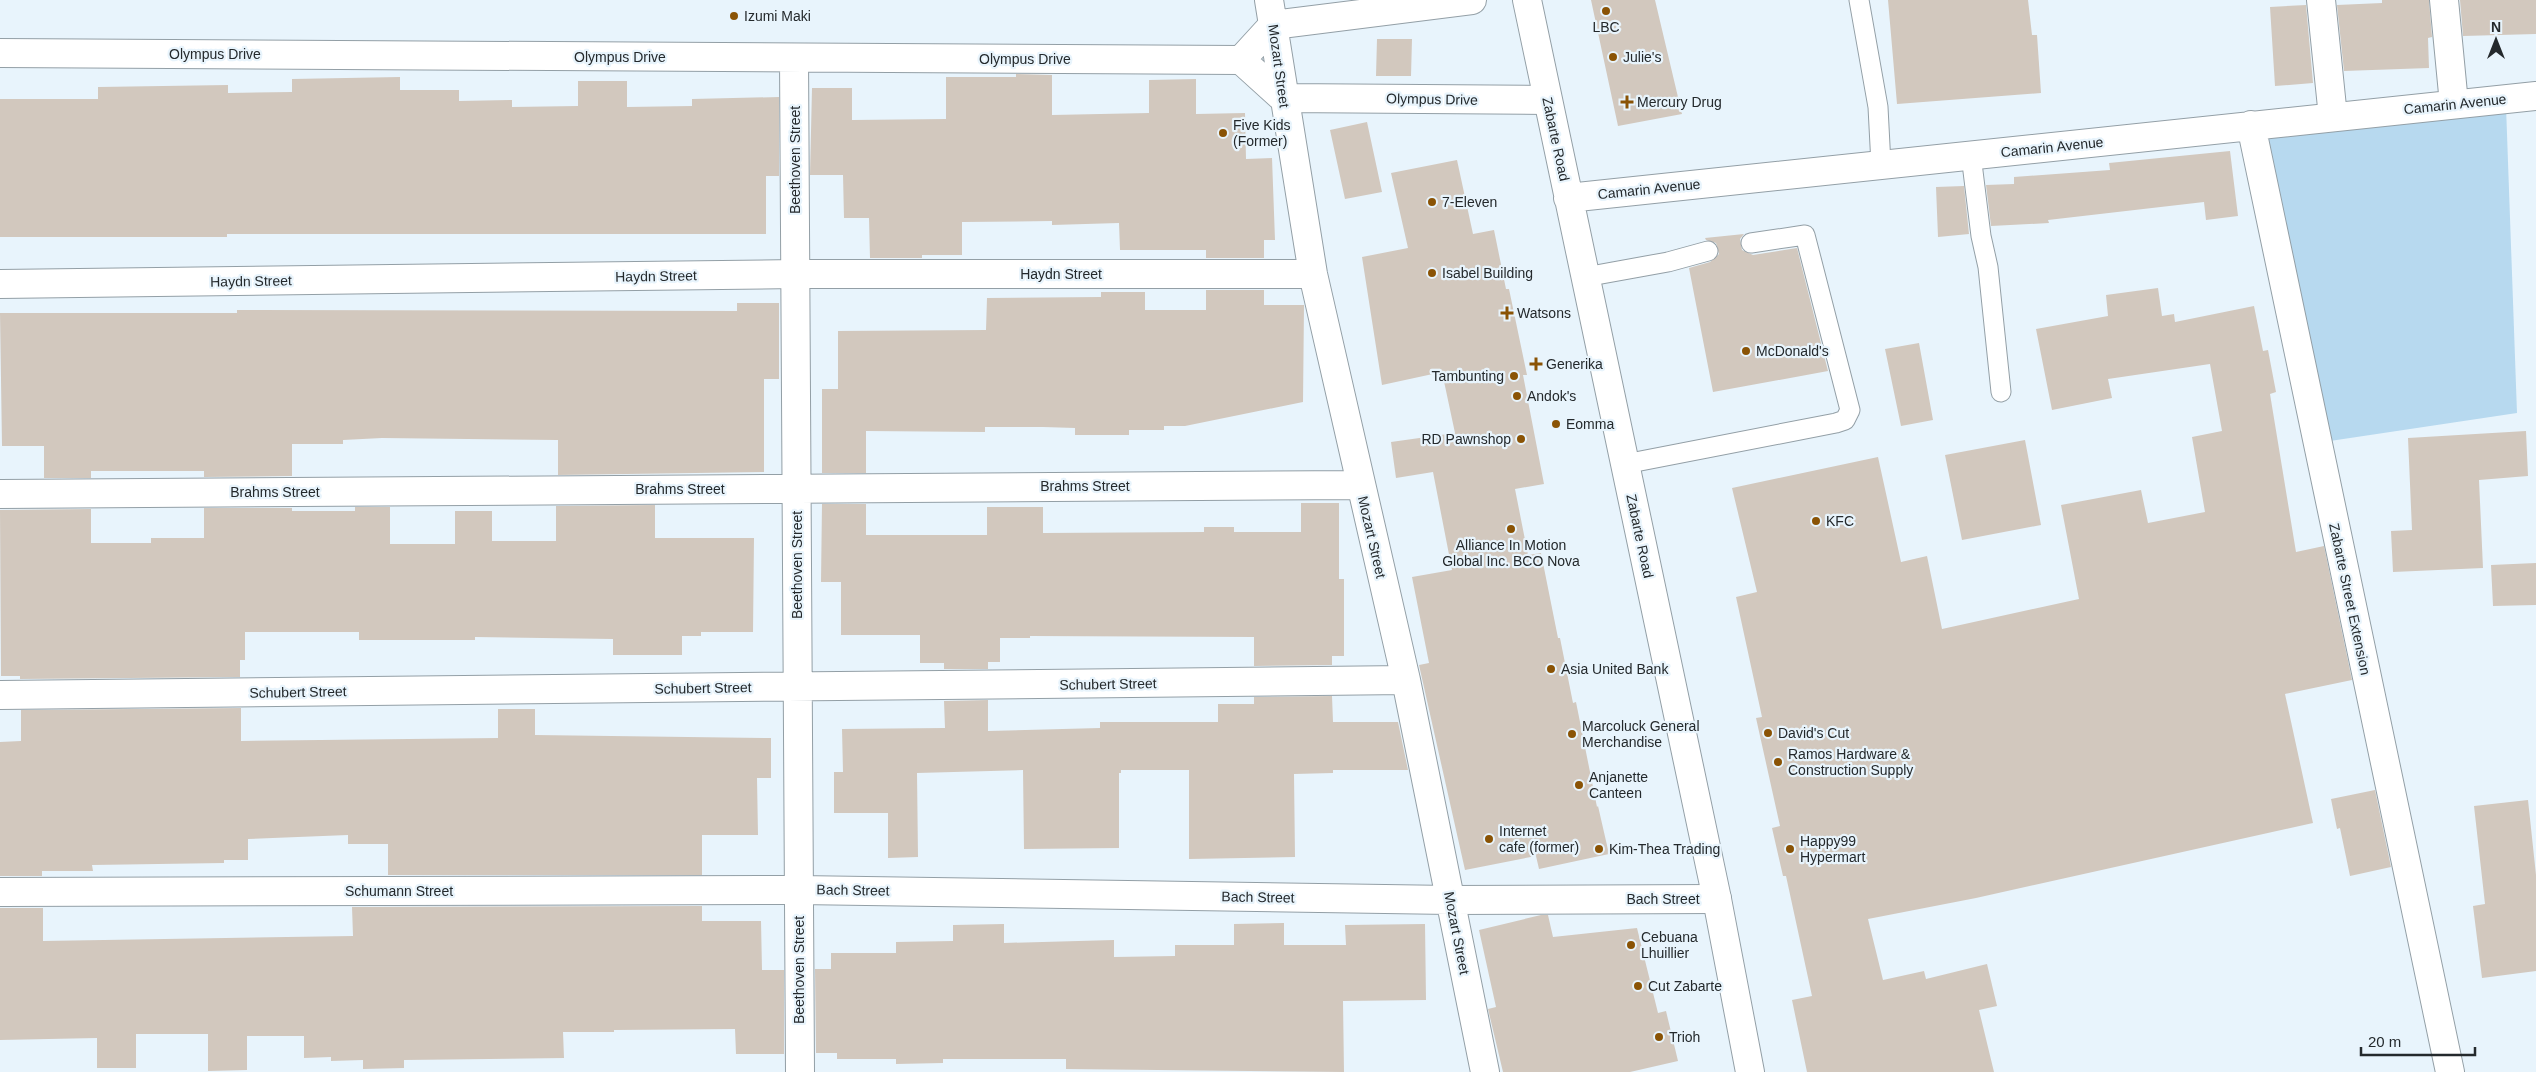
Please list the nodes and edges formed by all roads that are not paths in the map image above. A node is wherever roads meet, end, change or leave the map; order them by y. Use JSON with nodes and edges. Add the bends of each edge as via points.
{"nodes":[{"id":1,"x":1472,"y":0,"type":"edge"},
{"id":2,"x":1527,"y":0,"type":"edge"},
{"id":3,"x":1859,"y":0,"type":"edge"},
{"id":4,"x":2322,"y":0,"type":"edge"},
{"id":5,"x":2444,"y":0,"type":"edge"},
{"id":6,"x":1271,"y":12,"type":"edge"},
{"id":7,"x":0,"y":53,"type":"edge"},
{"id":8,"x":794,"y":58,"type":"junction"},
{"id":9,"x":1241,"y":60,"type":"junction"},
{"id":10,"x":2536,"y":96,"type":"edge"},
{"id":11,"x":1283,"y":98,"type":"junction"},
{"id":12,"x":1547,"y":100,"type":"junction"},
{"id":13,"x":2454,"y":104,"type":"junction"},
{"id":14,"x":2333,"y":117,"type":"junction"},
{"id":15,"x":2251,"y":126,"type":"junction"},
{"id":16,"x":1971,"y":155,"type":"junction"},
{"id":17,"x":1882,"y":165,"type":"junction"},
{"id":18,"x":1568,"y":198,"type":"junction"},
{"id":19,"x":1751,"y":244,"type":"dead end"},
{"id":20,"x":1708,"y":251,"type":"dead end"},
{"id":21,"x":796,"y":274,"type":"junction"},
{"id":22,"x":1313,"y":274,"type":"junction"},
{"id":23,"x":1585,"y":277,"type":"junction"},
{"id":24,"x":0,"y":284,"type":"edge"},
{"id":25,"x":2001,"y":392,"type":"dead end"},
{"id":26,"x":1625,"y":464,"type":"junction"},
{"id":27,"x":1360,"y":484,"type":"junction"},
{"id":28,"x":797,"y":488,"type":"junction"},
{"id":29,"x":0,"y":494,"type":"edge"},
{"id":30,"x":1406,"y":680,"type":"junction"},
{"id":31,"x":798,"y":687,"type":"junction"},
{"id":32,"x":0,"y":695,"type":"edge"},
{"id":33,"x":799,"y":890,"type":"junction"},
{"id":34,"x":0,"y":892,"type":"edge"},
{"id":35,"x":1717,"y":899,"type":"junction"},
{"id":36,"x":1450,"y":900,"type":"junction"},
{"id":37,"x":800,"y":1072,"type":"edge"},
{"id":38,"x":1485,"y":1072,"type":"edge"},
{"id":39,"x":1750,"y":1072,"type":"edge"},
{"id":40,"x":2450,"y":1072,"type":"edge"}],
"edges":[{"from":1,"to":6,"type":"street"},
{"from":2,"to":12,"type":"street","name":"Zabarte Road"},
{"from":3,"to":17,"type":"lane","via":[[1878,107]]},
{"from":4,"to":14,"type":"street"},
{"from":5,"to":13,"type":"street"},
{"from":6,"to":9,"type":"street"},
{"from":6,"to":11,"type":"street","name":"Mozart Street"},
{"from":7,"to":8,"type":"street","name":"Olympus Drive"},
{"from":8,"to":9,"type":"street","name":"Olympus Drive"},
{"from":8,"to":21,"type":"street","name":"Beethoven Street"},
{"from":9,"to":11,"type":"street"},
{"from":10,"to":13,"type":"street","name":"Camarin Avenue"},
{"from":11,"to":12,"type":"street","name":"Olympus Drive"},
{"from":11,"to":22,"type":"street","name":"Mozart Street"},
{"from":12,"to":18,"type":"street","name":"Zabarte Road"},
{"from":13,"to":14,"type":"street","name":"Camarin Avenue"},
{"from":14,"to":15,"type":"street","name":"Camarin Avenue"},
{"from":15,"to":16,"type":"street","name":"Camarin Avenue"},
{"from":15,"to":40,"type":"street","name":"Zabarte Street Extension"},
{"from":16,"to":17,"type":"street","name":"Camarin Avenue"},
{"from":16,"to":25,"type":"lane","via":[[1988,268]]},
{"from":17,"to":18,"type":"street","name":"Camarin Avenue"},
{"from":18,"to":23,"type":"street","name":"Zabarte Road"},
{"from":19,"to":26,"type":"lane","via":[[1805,235],[1850,410],[1845,420]]},
{"from":20,"to":23,"type":"lane"},
{"from":21,"to":22,"type":"street","name":"Haydn Street"},
{"from":21,"to":24,"type":"street","name":"Haydn Street"},
{"from":21,"to":28,"type":"street","name":"Beethoven Street"},
{"from":22,"to":27,"type":"street","name":"Mozart Street"},
{"from":23,"to":26,"type":"street","name":"Zabarte Road"},
{"from":26,"to":35,"type":"street","name":"Zabarte Road"},
{"from":27,"to":28,"type":"street","name":"Brahms Street"},
{"from":27,"to":30,"type":"street","name":"Mozart Street"},
{"from":28,"to":29,"type":"street","name":"Brahms Street"},
{"from":28,"to":31,"type":"street","name":"Beethoven Street"},
{"from":30,"to":31,"type":"street","name":"Schubert Street"},
{"from":30,"to":36,"type":"street","name":"Mozart Street"},
{"from":31,"to":32,"type":"street","name":"Schubert Street"},
{"from":31,"to":33,"type":"street","name":"Beethoven Street"},
{"from":33,"to":34,"type":"street","name":"Schumann Street"},
{"from":33,"to":36,"type":"street","name":"Bach Street"},
{"from":33,"to":37,"type":"street","name":"Beethoven Street"},
{"from":35,"to":36,"type":"street","name":"Bach Street"},
{"from":35,"to":39,"type":"street","name":"Zabarte Road"},
{"from":36,"to":38,"type":"street","name":"Mozart Street"}]}
